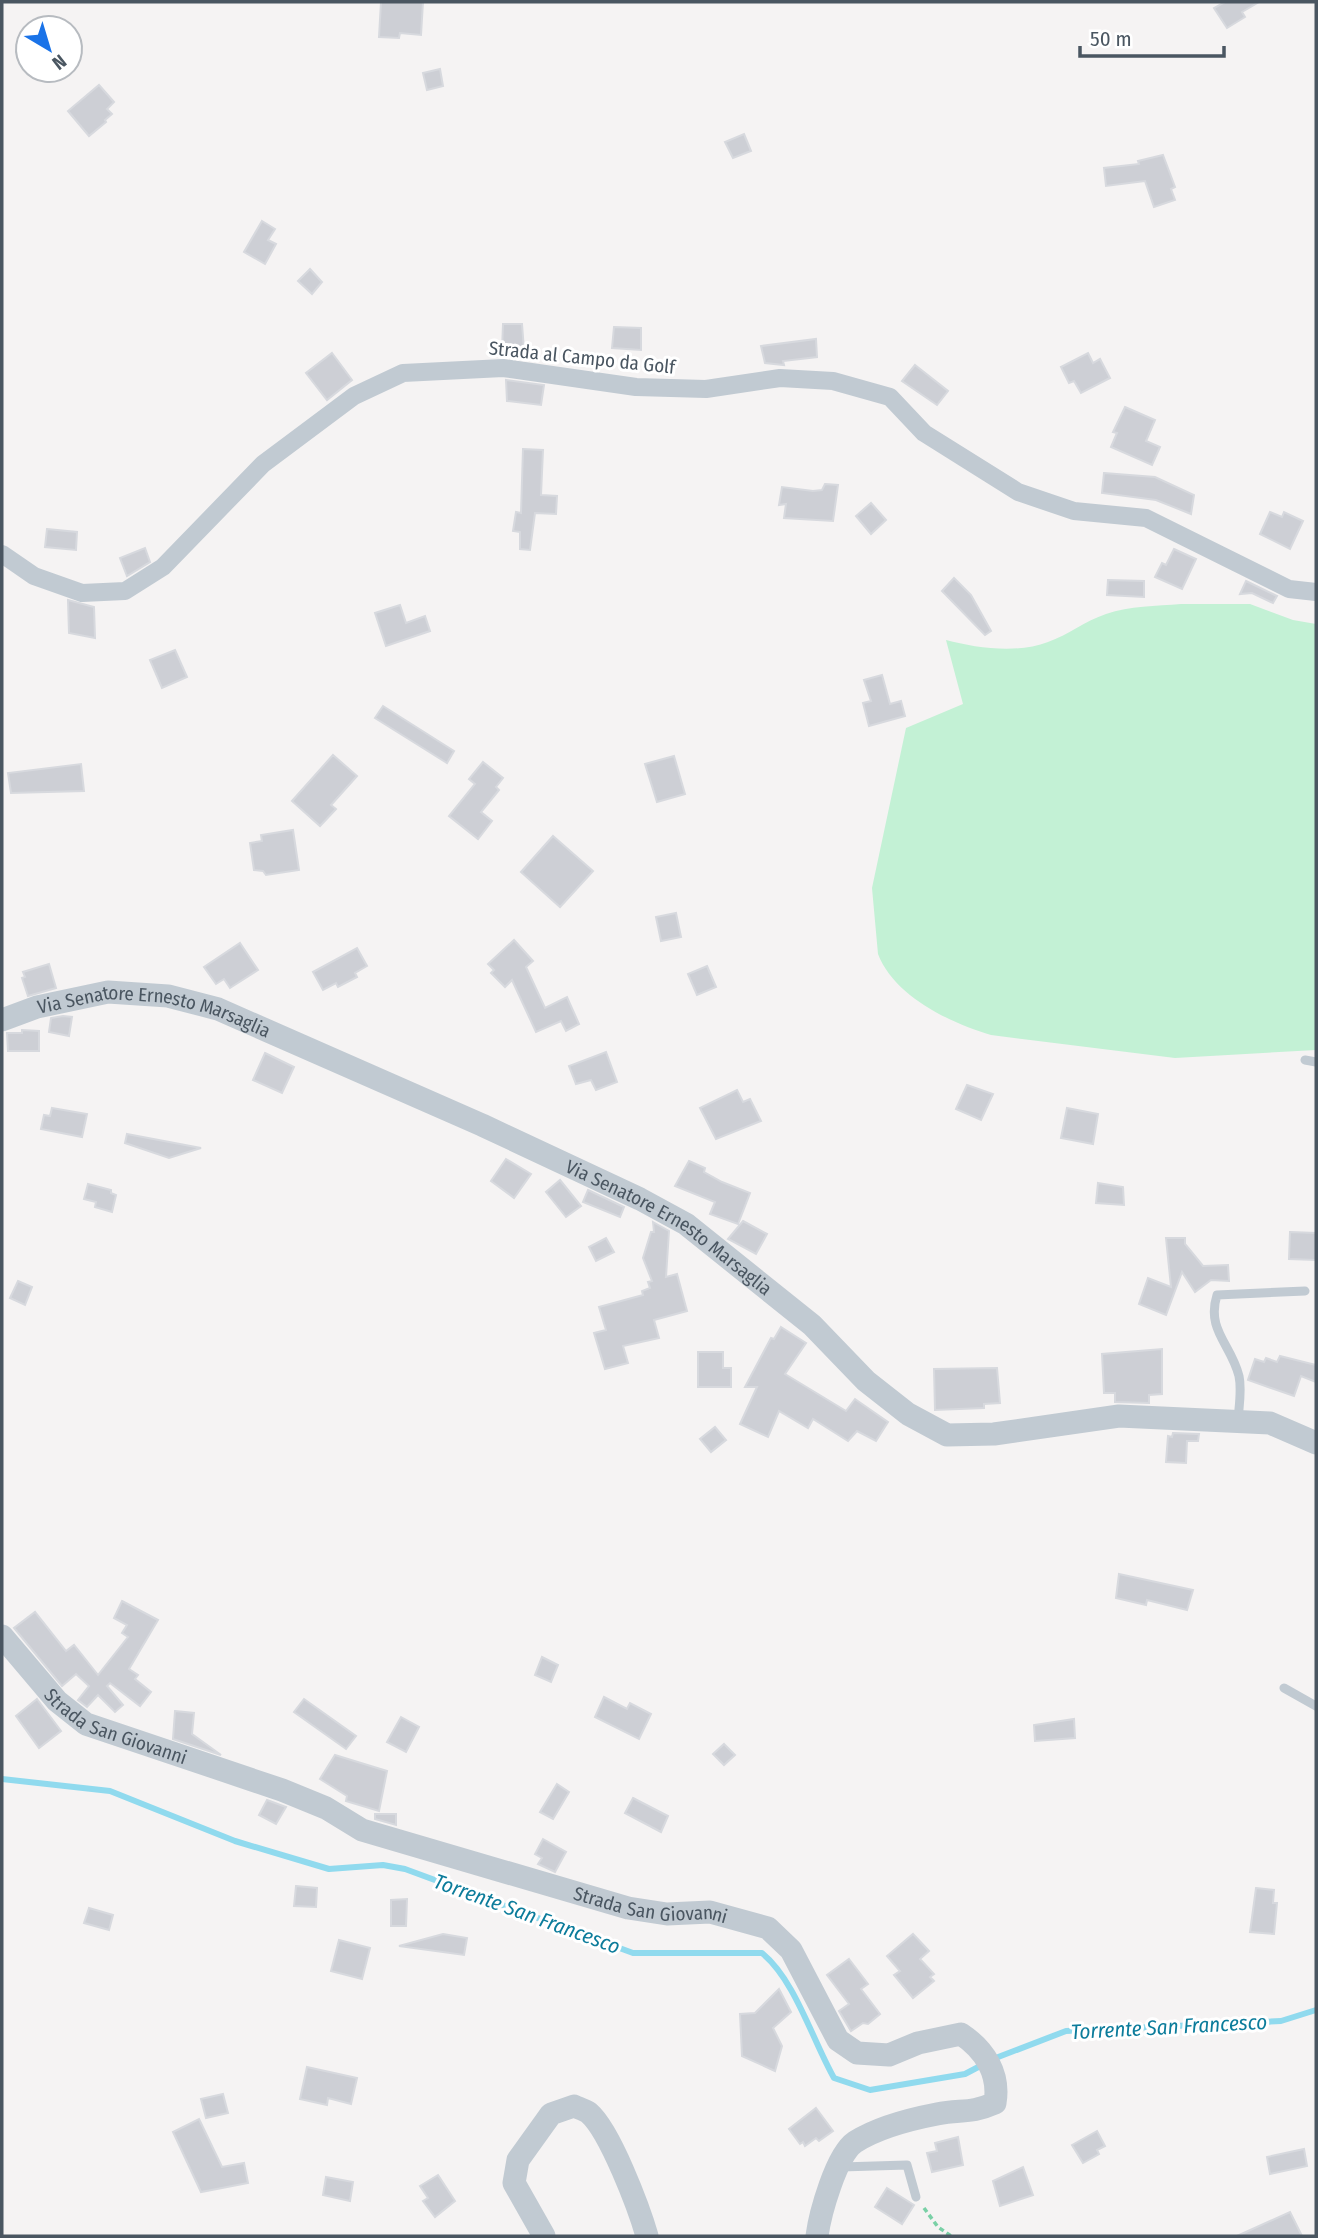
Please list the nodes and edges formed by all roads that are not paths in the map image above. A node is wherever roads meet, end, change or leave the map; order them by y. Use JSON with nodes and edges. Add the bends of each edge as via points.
{"nodes":[{"id":1,"x":2,"y":554,"type":"edge"},
{"id":2,"x":1316,"y":592,"type":"edge"},
{"id":3,"x":2,"y":1020,"type":"edge"},
{"id":4,"x":1305,"y":1060,"type":"dead end"},
{"id":5,"x":1316,"y":1062,"type":"edge"},
{"id":6,"x":1305,"y":1292,"type":"dead end"},
{"id":7,"x":1237,"y":1422,"type":"junction"},
{"id":8,"x":1316,"y":1443,"type":"edge"},
{"id":9,"x":2,"y":1636,"type":"edge"},
{"id":10,"x":1284,"y":1688,"type":"dead end"},
{"id":11,"x":1316,"y":1706,"type":"edge"},
{"id":12,"x":839,"y":2167,"type":"junction"},
{"id":13,"x":916,"y":2197,"type":"road end"},
{"id":14,"x":544,"y":2236,"type":"edge"},
{"id":15,"x":647,"y":2236,"type":"edge"},
{"id":16,"x":817,"y":2236,"type":"edge"}],
"edges":[{"from":1,"to":2,"type":"street","name":"Strada al Campo da Golf","via":[[34,576],[82,593],[125,591],[163,567],[263,464],[355,396],[403,373],[503,368],[636,387],[706,389],[780,378],[833,381],[890,397],[924,433],[1018,492],[1074,511],[1146,518],[1289,589]]},
{"from":3,"to":7,"type":"street","name":"Via Senatore Ernesto Marsaglia","via":[[37,1007],[108,992],[168,996],[218,1009],[482,1125],[686,1224],[812,1325],[866,1381],[908,1414],[947,1434],[994,1434],[1119,1416]]},
{"from":4,"to":5,"type":"lane"},
{"from":6,"to":7,"type":"lane","via":[[1217,1295],[1212,1311],[1217,1330],[1240,1377]]},
{"from":7,"to":8,"type":"street","name":"Via Senatore Ernesto Marsaglia","via":[[1270,1423]]},
{"from":9,"to":12,"type":"street","name":"Strada San Giovanni","via":[[57,1701],[86,1724],[282,1790],[326,1808],[362,1830],[628,1908],[710,1912],[768,1928],[791,1950],[838,2040],[857,2053],[889,2055],[961,2034],[978,2045],[998,2084],[995,2103],[974,2112],[938,2114],[887,2128],[853,2143]]},
{"from":10,"to":11,"type":"lane"},
{"from":12,"to":13,"type":"lane","via":[[907,2165]]},
{"from":12,"to":16,"type":"street","name":"Strada San Giovanni"},
{"from":14,"to":15,"type":"street","via":[[514,2183],[518,2160],[551,2114],[574,2106],[588,2112],[598,2125],[629,2184]]}]}
